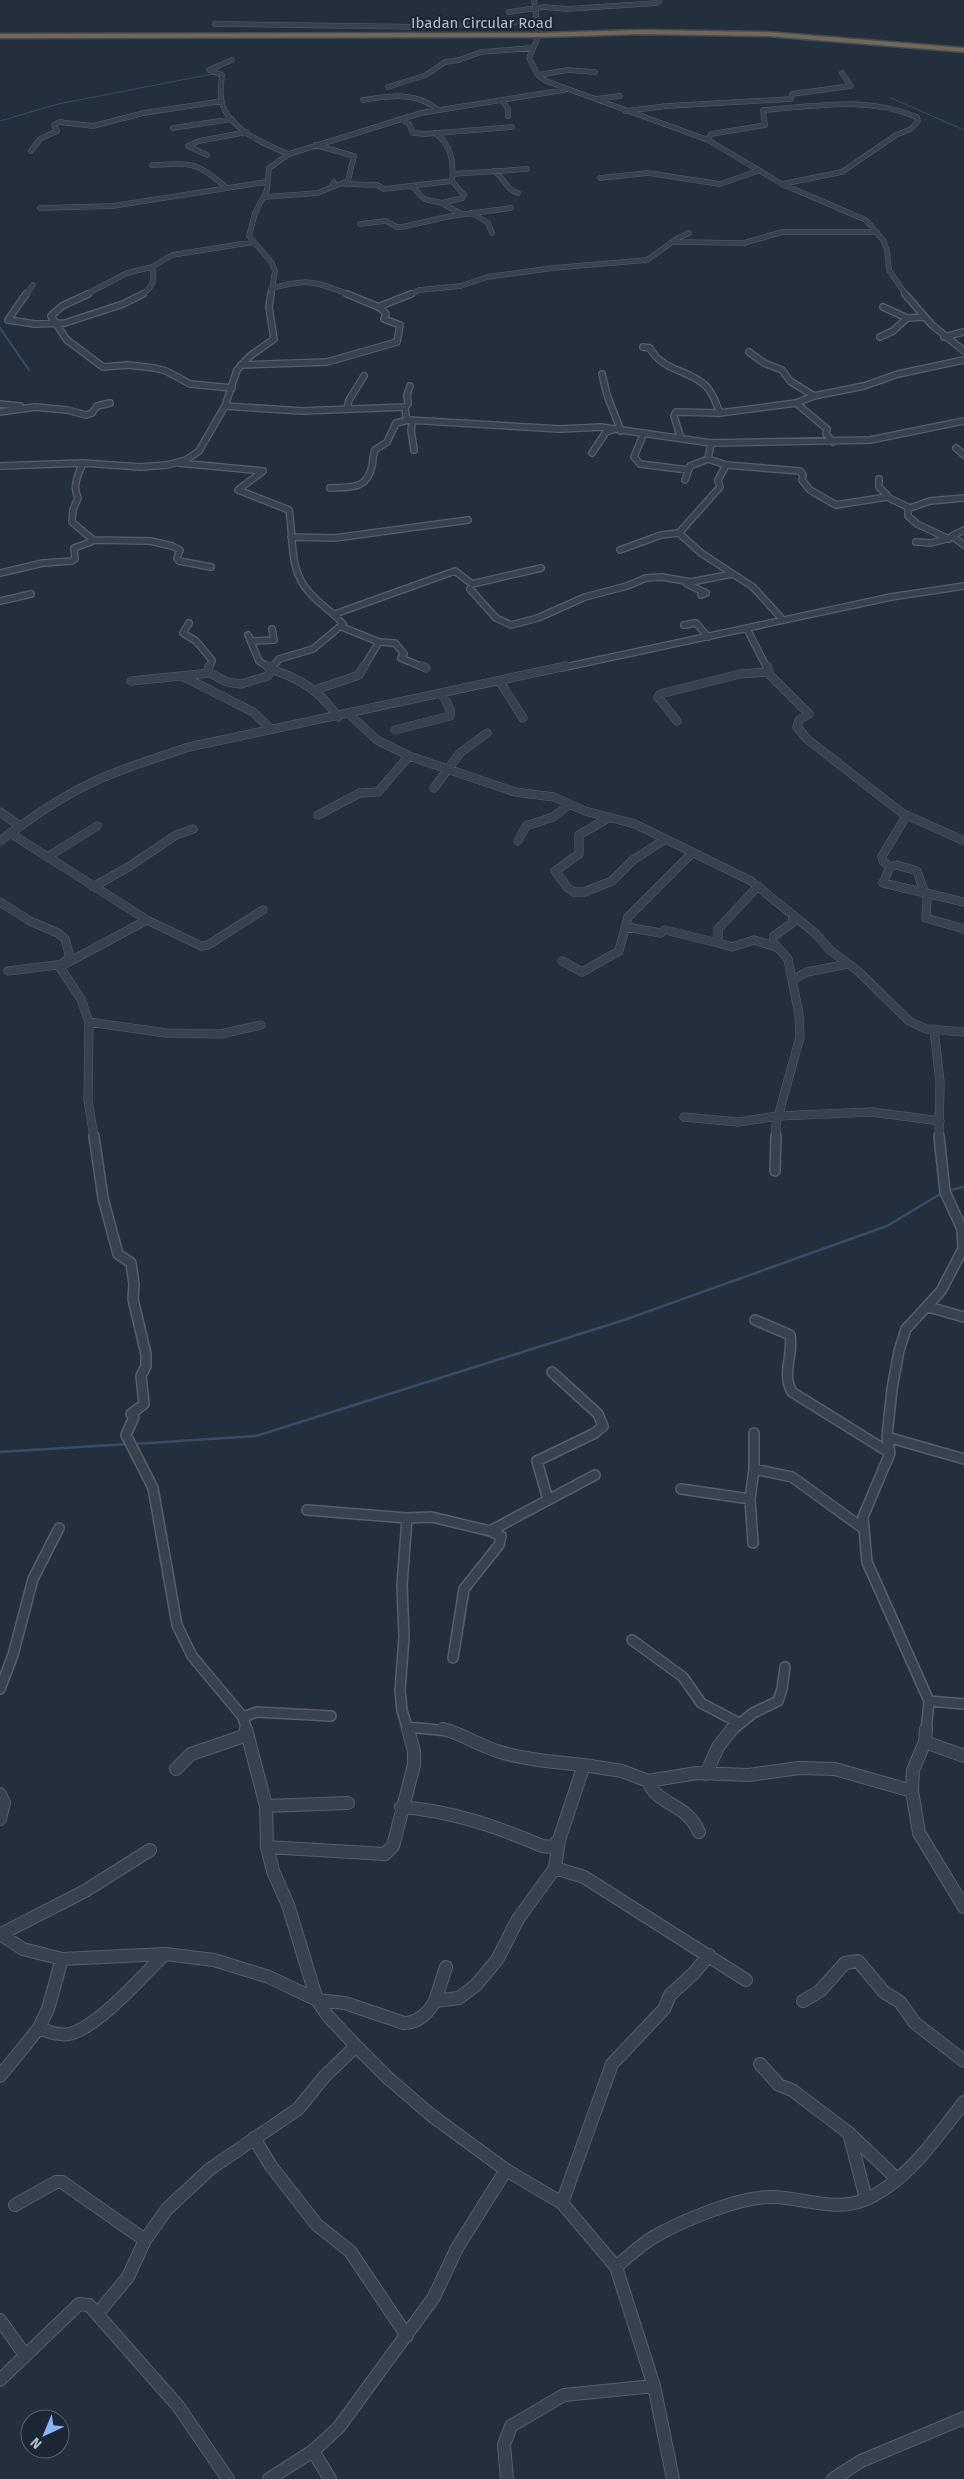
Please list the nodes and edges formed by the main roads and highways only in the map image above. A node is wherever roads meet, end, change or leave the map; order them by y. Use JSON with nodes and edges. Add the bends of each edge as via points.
{"nodes":[{"id":1,"x":0,"y":36,"type":"edge"},
{"id":2,"x":538,"y":37,"type":"junction"},
{"id":3,"x":0,"y":41,"type":"edge"},
{"id":4,"x":964,"y":51,"type":"edge"}],
"edges":[{"from":1,"to":2,"type":"highway","name":"Ibadan Circular Road"},
{"from":2,"to":3,"type":"highway","name":"Ibadan Circular Road"},
{"from":2,"to":4,"type":"highway","name":"Ibadan Circular Road","via":[[772,39]]}]}
